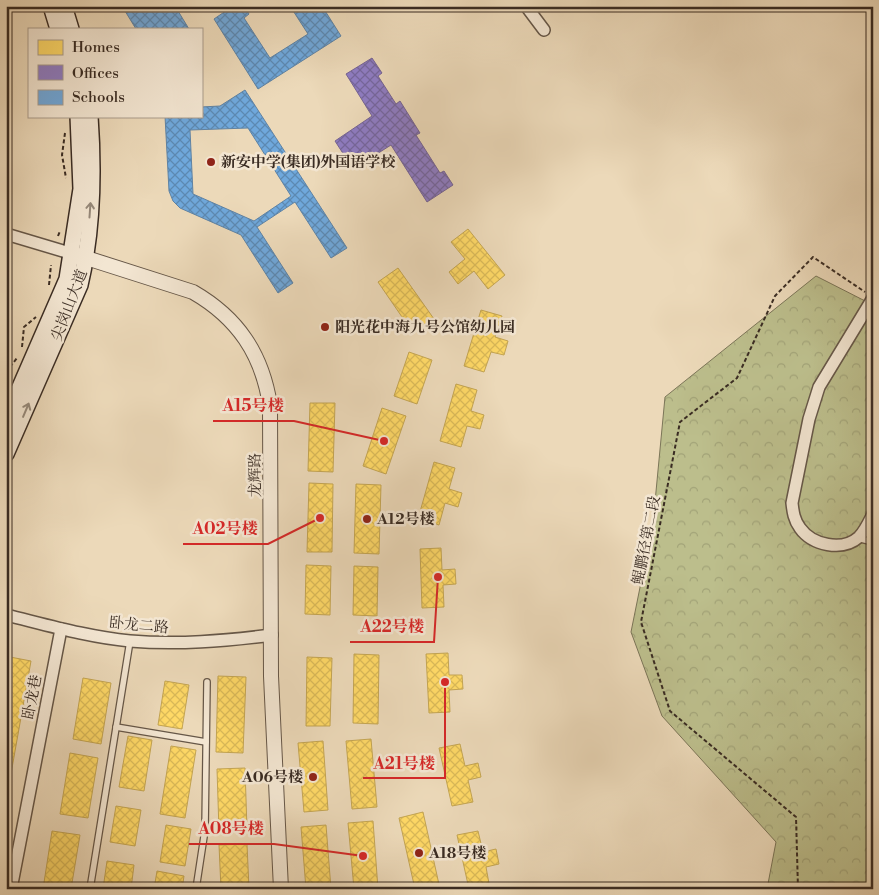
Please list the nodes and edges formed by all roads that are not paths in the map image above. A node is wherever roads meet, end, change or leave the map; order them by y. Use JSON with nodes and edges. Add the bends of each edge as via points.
{"nodes":[{"id":1,"x":50,"y":6,"type":"edge"},
{"id":2,"x":64,"y":6,"type":"edge"},
{"id":3,"x":526,"y":6,"type":"edge"},
{"id":4,"x":58,"y":28,"type":"edge"},
{"id":5,"x":71,"y":28,"type":"edge"},
{"id":6,"x":544,"y":30,"type":"dead end"},
{"id":7,"x":78,"y":118,"type":"edge"},
{"id":8,"x":90,"y":118,"type":"edge"},
{"id":9,"x":6,"y":234,"type":"edge"},
{"id":10,"x":80,"y":256,"type":"junction"},
{"id":11,"x":869,"y":296,"type":"edge"},
{"id":12,"x":6,"y":419,"type":"edge"},
{"id":13,"x":6,"y":454,"type":"edge"},
{"id":14,"x":873,"y":514,"type":"edge"},
{"id":15,"x":857,"y":538,"type":"junction"},
{"id":16,"x":873,"y":542,"type":"edge"},
{"id":17,"x":6,"y":615,"type":"edge"},
{"id":18,"x":61,"y":629,"type":"junction"},
{"id":19,"x":272,"y":635,"type":"junction"},
{"id":20,"x":130,"y":641,"type":"junction"},
{"id":21,"x":207,"y":682,"type":"dead end"},
{"id":22,"x":116,"y":727,"type":"junction"},
{"id":23,"x":206,"y":742,"type":"junction"},
{"id":24,"x":11,"y":889,"type":"edge"},
{"id":25,"x":90,"y":889,"type":"edge"},
{"id":26,"x":196,"y":889,"type":"edge"},
{"id":27,"x":281,"y":889,"type":"edge"}],
"edges":[{"from":1,"to":4,"type":"main road"},
{"from":2,"to":5,"type":"main road"},
{"from":3,"to":6,"type":"street"},
{"from":7,"to":10,"type":"main road","name":"尖岗山大道"},
{"from":10,"to":8,"type":"main road","name":"尖岗山大道","one_way":true,"via":[[92,155]]},
{"from":9,"to":10,"type":"street"},
{"from":10,"to":12,"type":"main road","name":"尖岗山大道"},
{"from":13,"to":10,"type":"main road","name":"尖岗山大道","one_way":true,"via":[[80,285]]},
{"from":10,"to":19,"type":"street","name":"龙辉路","via":[[193,292],[226,315],[252,347],[263,372],[270,405]]},
{"from":11,"to":15,"type":"street","via":[[819,387],[792,503],[793,517],[808,537],[819,543],[846,544]]},
{"from":14,"to":15,"type":"street"},
{"from":15,"to":16,"type":"lane"},
{"from":17,"to":18,"type":"street","name":"卧龙二路"},
{"from":18,"to":20,"type":"street","name":"卧龙二路"},
{"from":18,"to":24,"type":"street","name":"卧龙巷"},
{"from":19,"to":20,"type":"street","name":"卧龙二路","via":[[203,642]]},
{"from":19,"to":27,"type":"street","name":"龙辉路"},
{"from":20,"to":22,"type":"lane"},
{"from":21,"to":23,"type":"lane"},
{"from":22,"to":23,"type":"lane"},
{"from":22,"to":25,"type":"lane"},
{"from":23,"to":26,"type":"lane","via":[[205,830]]}]}
